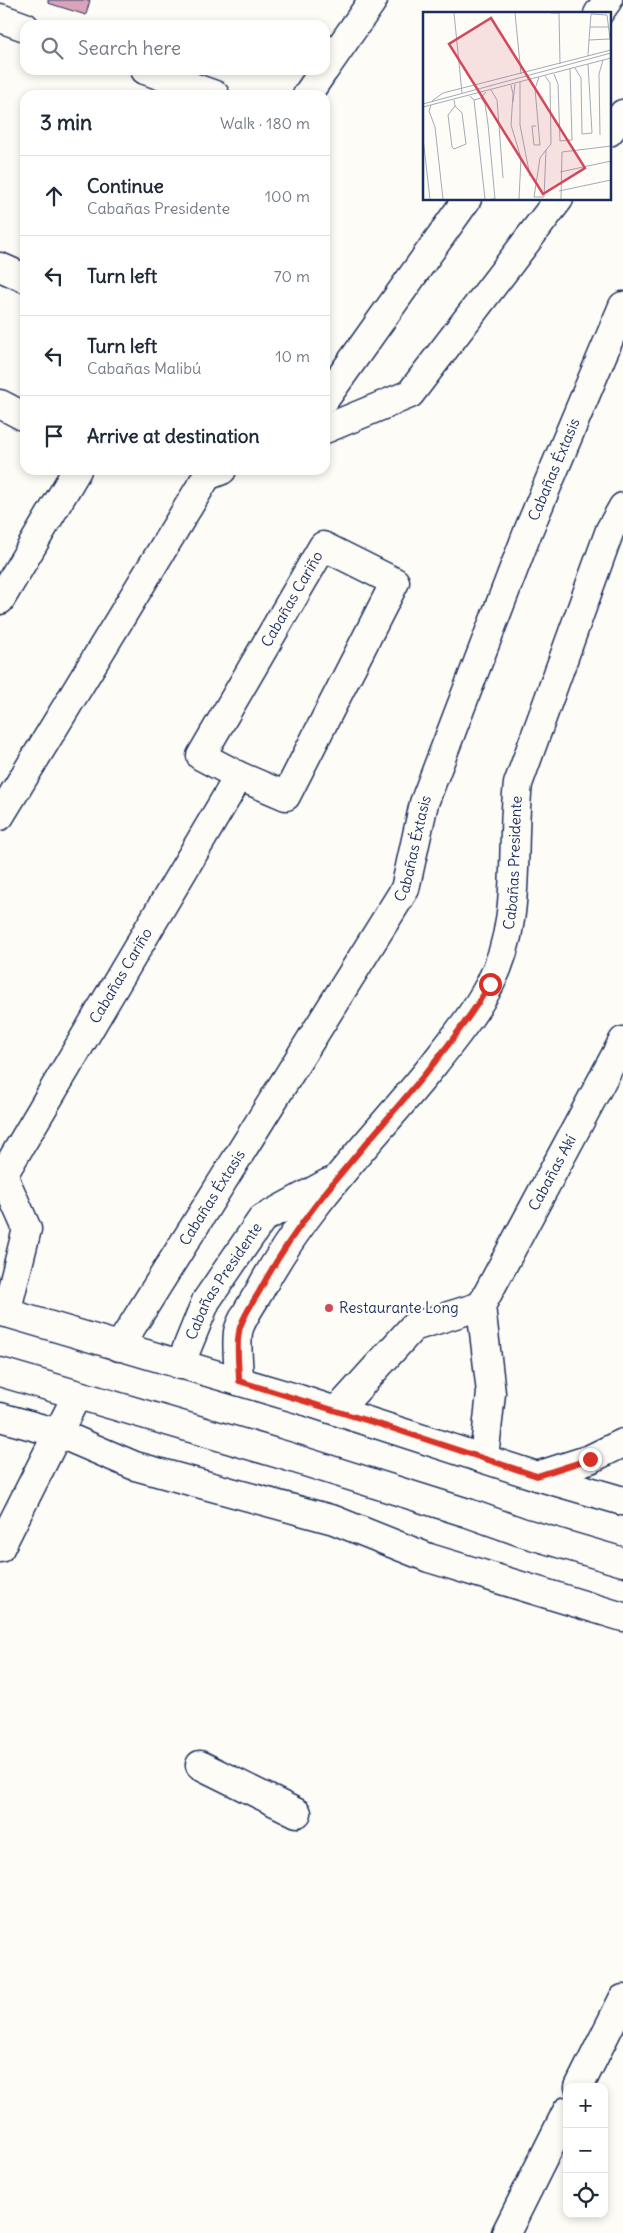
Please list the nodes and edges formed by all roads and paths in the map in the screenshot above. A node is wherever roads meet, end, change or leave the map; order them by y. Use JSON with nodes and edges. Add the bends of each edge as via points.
{"nodes":[{"id":1,"x":373,"y":0,"type":"edge"},
{"id":2,"x":608,"y":0,"type":"edge"},
{"id":3,"x":599,"y":12,"type":"edge"},
{"id":4,"x":0,"y":18,"type":"edge"},
{"id":5,"x":20,"y":25,"type":"edge"},
{"id":6,"x":330,"y":62,"type":"edge"},
{"id":7,"x":159,"y":75,"type":"edge"},
{"id":8,"x":321,"y":75,"type":"edge"},
{"id":9,"x":201,"y":90,"type":"edge"},
{"id":10,"x":310,"y":90,"type":"edge"},
{"id":11,"x":623,"y":114,"type":"edge"},
{"id":12,"x":610,"y":131,"type":"edge"},
{"id":13,"x":466,"y":200,"type":"edge"},
{"id":14,"x":558,"y":200,"type":"edge"},
{"id":15,"x":0,"y":267,"type":"edge"},
{"id":16,"x":20,"y":276,"type":"edge"},
{"id":17,"x":623,"y":306,"type":"edge"},
{"id":18,"x":330,"y":392,"type":"edge"},
{"id":19,"x":0,"y":404,"type":"edge"},
{"id":20,"x":20,"y":414,"type":"edge"},
{"id":21,"x":330,"y":427,"type":"edge"},
{"id":22,"x":74,"y":475,"type":"edge"},
{"id":23,"x":210,"y":475,"type":"edge"},
{"id":24,"x":623,"y":507,"type":"edge"},
{"id":25,"x":0,"y":600,"type":"edge"},
{"id":26,"x":238,"y":776,"type":"junction"},
{"id":27,"x":0,"y":816,"type":"edge"},
{"id":28,"x":623,"y":1040,"type":"edge"},
{"id":29,"x":2,"y":1176,"type":"edge"},
{"id":30,"x":334,"y":1180,"type":"junction"},
{"id":31,"x":0,"y":1221,"type":"edge"},
{"id":32,"x":27,"y":1229,"type":"junction"},
{"id":33,"x":481,"y":1306,"type":"junction"},
{"id":34,"x":3,"y":1312,"type":"edge"},
{"id":35,"x":119,"y":1347,"type":"junction"},
{"id":36,"x":180,"y":1365,"type":"junction"},
{"id":37,"x":0,"y":1372,"type":"edge"},
{"id":38,"x":239,"y":1381,"type":"junction"},
{"id":39,"x":77,"y":1395,"type":"junction"},
{"id":40,"x":338,"y":1411,"type":"junction"},
{"id":41,"x":0,"y":1417,"type":"edge"},
{"id":42,"x":58,"y":1433,"type":"junction"},
{"id":43,"x":623,"y":1443,"type":"edge"},
{"id":44,"x":484,"y":1458,"type":"junction"},
{"id":45,"x":537,"y":1476,"type":"junction"},
{"id":46,"x":623,"y":1501,"type":"edge"},
{"id":47,"x":0,"y":1548,"type":"edge"},
{"id":48,"x":623,"y":1562,"type":"edge"},
{"id":49,"x":623,"y":1617,"type":"edge"},
{"id":50,"x":200,"y":1765,"type":"dead end"},
{"id":51,"x":297,"y":1813,"type":"dead end"},
{"id":52,"x":623,"y":1999,"type":"edge"},
{"id":53,"x":581,"y":2083,"type":"edge"},
{"id":54,"x":563,"y":2119,"type":"edge"},
{"id":55,"x":506,"y":2233,"type":"edge"}],
"edges":[{"from":1,"to":6,"type":"street"},
{"from":2,"to":3,"type":"street"},
{"from":4,"to":5,"type":"street"},
{"from":7,"to":9,"type":"street"},
{"from":8,"to":10,"type":"street"},
{"from":11,"to":12,"type":"street"},
{"from":13,"to":18,"type":"street"},
{"from":14,"to":21,"type":"street","via":[[410,394]]},
{"from":15,"to":16,"type":"street"},
{"from":17,"to":35,"type":"street","name":"Cabañas Éxtasis","via":[[528,529],[427,794],[405,889]]},
{"from":19,"to":20,"type":"street"},
{"from":22,"to":25,"type":"street"},
{"from":23,"to":27,"type":"street"},
{"from":24,"to":30,"type":"street","name":"Cabañas Presidente","via":[[610,530],[518,784],[514,827],[515,877],[504,955],[460,1031],[410,1094]]},
{"from":26,"to":26,"type":"street","name":"Cabañas Cariño","via":[[286,796],[395,582],[323,546],[201,756]]},
{"from":26,"to":29,"type":"street","name":"Cabañas Cariño"},
{"from":28,"to":33,"type":"street","name":"Cabañas Akí"},
{"from":29,"to":32,"type":"street","name":"Cabañas Cariño"},
{"from":30,"to":36,"type":"street","name":"Cabañas Presidente","via":[[262,1219],[206,1301]]},
{"from":30,"to":38,"type":"street","name":"Cabañas Presidente","via":[[270,1271],[238,1330]]},
{"from":31,"to":32,"type":"street"},
{"from":32,"to":34,"type":"street"},
{"from":33,"to":40,"type":"street","via":[[413,1327]]},
{"from":33,"to":44,"type":"street","via":[[491,1393]]},
{"from":34,"to":35,"type":"street"},
{"from":35,"to":36,"type":"street"},
{"from":36,"to":38,"type":"street"},
{"from":37,"to":39,"type":"street"},
{"from":38,"to":40,"type":"street"},
{"from":39,"to":42,"type":"street"},
{"from":39,"to":48,"type":"street","via":[[283,1455]]},
{"from":40,"to":44,"type":"street"},
{"from":41,"to":42,"type":"street"},
{"from":42,"to":47,"type":"street"},
{"from":42,"to":49,"type":"street","via":[[135,1466],[334,1520],[430,1558]]},
{"from":43,"to":45,"type":"street","via":[[590,1459]]},
{"from":44,"to":45,"type":"street"},
{"from":45,"to":46,"type":"street"},
{"from":50,"to":51,"type":"street"},
{"from":52,"to":53,"type":"street"},
{"from":54,"to":55,"type":"street"}]}
